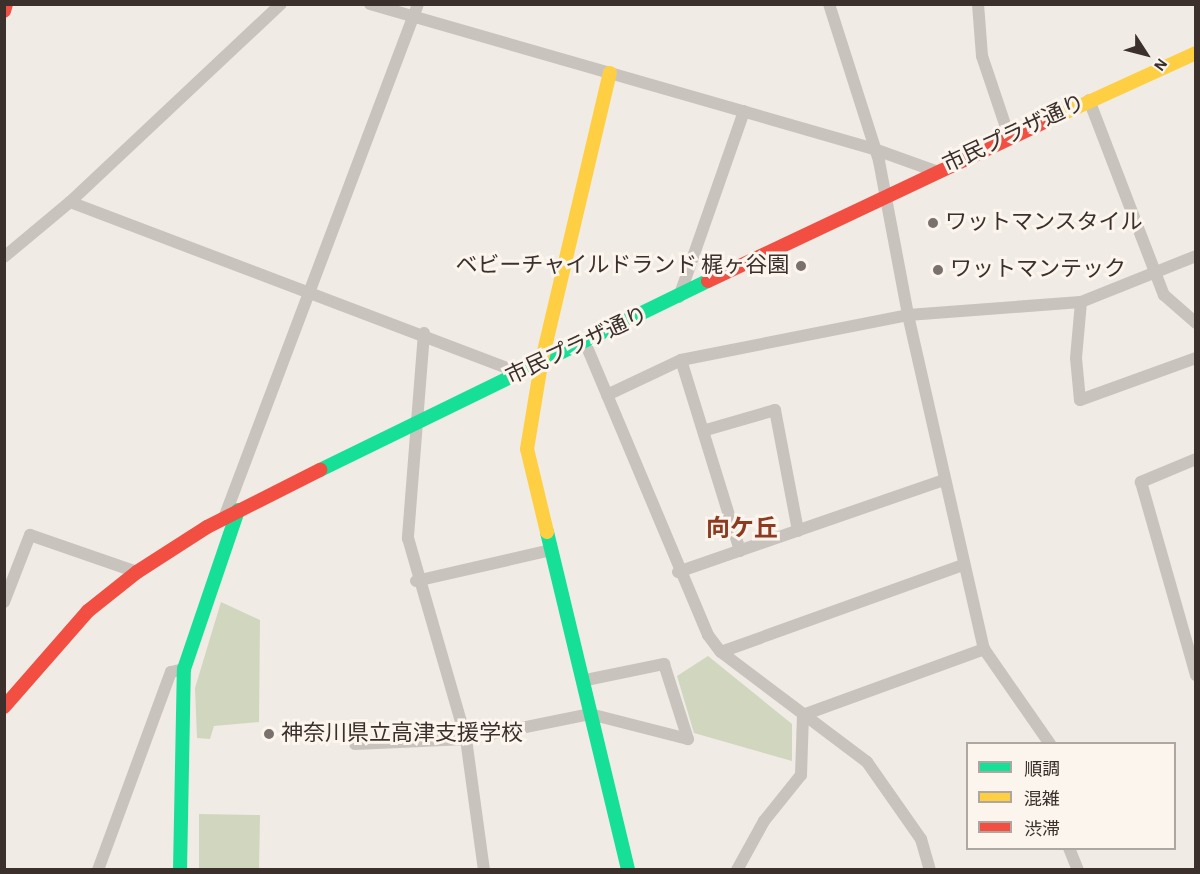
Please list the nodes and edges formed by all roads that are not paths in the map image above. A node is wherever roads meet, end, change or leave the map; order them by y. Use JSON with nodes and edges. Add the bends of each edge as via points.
{"nodes":[{"id":1,"x":6,"y":4,"type":"edge"},
{"id":2,"x":281,"y":4,"type":"edge"},
{"id":3,"x":370,"y":4,"type":"edge"},
{"id":4,"x":418,"y":4,"type":"edge"},
{"id":5,"x":829,"y":4,"type":"edge"},
{"id":6,"x":978,"y":4,"type":"edge"},
{"id":7,"x":4,"y":11,"type":"edge"},
{"id":8,"x":414,"y":17,"type":"junction"},
{"id":9,"x":1196,"y":52,"type":"edge"},
{"id":10,"x":610,"y":73,"type":"junction"},
{"id":11,"x":1089,"y":100,"type":"junction"},
{"id":12,"x":744,"y":111,"type":"junction"},
{"id":13,"x":1009,"y":136,"type":"junction"},
{"id":14,"x":874,"y":149,"type":"junction"},
{"id":15,"x":936,"y":171,"type":"junction"},
{"id":16,"x":886,"y":195,"type":"junction"},
{"id":17,"x":70,"y":202,"type":"junction"},
{"id":18,"x":1196,"y":256,"type":"edge"},
{"id":19,"x":4,"y":257,"type":"edge"},
{"id":20,"x":1157,"y":275,"type":"junction"},
{"id":21,"x":312,"y":292,"type":"junction"},
{"id":22,"x":678,"y":298,"type":"junction"},
{"id":23,"x":1081,"y":302,"type":"junction"},
{"id":24,"x":908,"y":315,"type":"junction"},
{"id":25,"x":1196,"y":323,"type":"edge"},
{"id":26,"x":424,"y":333,"type":"junction"},
{"id":27,"x":584,"y":340,"type":"junction"},
{"id":28,"x":1196,"y":358,"type":"edge"},
{"id":29,"x":681,"y":360,"type":"junction"},
{"id":30,"x":541,"y":364,"type":"junction"},
{"id":31,"x":520,"y":373,"type":"junction"},
{"id":32,"x":607,"y":395,"type":"junction"},
{"id":33,"x":416,"y":421,"type":"junction"},
{"id":34,"x":706,"y":430,"type":"junction"},
{"id":35,"x":1196,"y":459,"type":"edge"},
{"id":36,"x":944,"y":480,"type":"junction"},
{"id":37,"x":238,"y":510,"type":"junction"},
{"id":38,"x":224,"y":518,"type":"junction"},
{"id":39,"x":798,"y":531,"type":"junction"},
{"id":40,"x":551,"y":550,"type":"junction"},
{"id":41,"x":740,"y":551,"type":"junction"},
{"id":42,"x":962,"y":565,"type":"junction"},
{"id":43,"x":137,"y":572,"type":"junction"},
{"id":44,"x":678,"y":572,"type":"junction"},
{"id":45,"x":416,"y":581,"type":"junction"},
{"id":46,"x":4,"y":602,"type":"edge"},
{"id":47,"x":984,"y":649,"type":"junction"},
{"id":48,"x":721,"y":652,"type":"junction"},
{"id":49,"x":184,"y":669,"type":"junction"},
{"id":50,"x":1196,"y":675,"type":"edge"},
{"id":51,"x":586,"y":680,"type":"junction"},
{"id":52,"x":4,"y":706,"type":"edge"},
{"id":53,"x":590,"y":714,"type":"junction"},
{"id":54,"x":803,"y":715,"type":"junction"},
{"id":55,"x":466,"y":739,"type":"junction"},
{"id":56,"x":1049,"y":742,"type":"edge"},
{"id":57,"x":355,"y":744,"type":"dead end"},
{"id":58,"x":1069,"y":850,"type":"edge"},
{"id":59,"x":98,"y":870,"type":"edge"},
{"id":60,"x":180,"y":870,"type":"edge"},
{"id":61,"x":484,"y":870,"type":"edge"},
{"id":62,"x":628,"y":870,"type":"edge"},
{"id":63,"x":737,"y":870,"type":"edge"},
{"id":64,"x":930,"y":870,"type":"edge"},
{"id":65,"x":1078,"y":870,"type":"edge"}],
"edges":[{"from":1,"to":7,"type":"street"},
{"from":2,"to":17,"type":"street"},
{"from":3,"to":8,"type":"street"},
{"from":4,"to":8,"type":"street"},
{"from":5,"to":14,"type":"street"},
{"from":6,"to":13,"type":"street","via":[[982,56]]},
{"from":8,"to":10,"type":"street"},
{"from":8,"to":21,"type":"street"},
{"from":9,"to":11,"type":"street","name":"市民プラザ通り"},
{"from":10,"to":12,"type":"street"},
{"from":10,"to":30,"type":"street"},
{"from":11,"to":13,"type":"street","name":"市民プラザ通り"},
{"from":11,"to":20,"type":"street"},
{"from":12,"to":14,"type":"street"},
{"from":12,"to":22,"type":"street"},
{"from":13,"to":15,"type":"street","name":"市民プラザ通り"},
{"from":14,"to":15,"type":"street"},
{"from":14,"to":16,"type":"street"},
{"from":15,"to":16,"type":"street","name":"市民プラザ通り"},
{"from":16,"to":22,"type":"street","name":"市民プラザ通り"},
{"from":16,"to":24,"type":"street"},
{"from":17,"to":19,"type":"street"},
{"from":17,"to":21,"type":"street"},
{"from":18,"to":20,"type":"street"},
{"from":20,"to":23,"type":"street"},
{"from":20,"to":25,"type":"street","via":[[1164,295]]},
{"from":21,"to":26,"type":"street"},
{"from":21,"to":38,"type":"street"},
{"from":22,"to":27,"type":"street","name":"市民プラザ通り"},
{"from":23,"to":24,"type":"street"},
{"from":23,"to":28,"type":"street","via":[[1076,358],[1080,400]]},
{"from":24,"to":29,"type":"street"},
{"from":24,"to":36,"type":"street"},
{"from":26,"to":31,"type":"street"},
{"from":26,"to":33,"type":"street"},
{"from":27,"to":30,"type":"street","name":"市民プラザ通り"},
{"from":27,"to":32,"type":"street"},
{"from":29,"to":32,"type":"street"},
{"from":29,"to":34,"type":"street"},
{"from":30,"to":31,"type":"street","name":"市民プラザ通り"},
{"from":30,"to":40,"type":"street","via":[[527,449]]},
{"from":31,"to":33,"type":"street","name":"市民プラザ通り"},
{"from":32,"to":44,"type":"street"},
{"from":33,"to":37,"type":"street","name":"市民プラザ通り"},
{"from":33,"to":45,"type":"street","via":[[408,538]]},
{"from":34,"to":39,"type":"street","via":[[775,410]]},
{"from":34,"to":41,"type":"street"},
{"from":35,"to":50,"type":"street","via":[[1141,482]]},
{"from":36,"to":39,"type":"street"},
{"from":36,"to":42,"type":"street"},
{"from":37,"to":38,"type":"street","name":"市民プラザ通り"},
{"from":37,"to":49,"type":"street"},
{"from":38,"to":43,"type":"street","name":"市民プラザ通り"},
{"from":39,"to":41,"type":"street"},
{"from":40,"to":45,"type":"street"},
{"from":40,"to":51,"type":"street"},
{"from":41,"to":44,"type":"street"},
{"from":42,"to":47,"type":"street"},
{"from":42,"to":48,"type":"street"},
{"from":43,"to":46,"type":"street","via":[[30,535]]},
{"from":43,"to":52,"type":"street","name":"市民プラザ通り","via":[[88,612]]},
{"from":44,"to":48,"type":"street","via":[[698,618]]},
{"from":45,"to":55,"type":"street"},
{"from":47,"to":54,"type":"street"},
{"from":47,"to":56,"type":"street"},
{"from":48,"to":54,"type":"street"},
{"from":49,"to":59,"type":"street","via":[[171,672]]},
{"from":49,"to":60,"type":"street"},
{"from":51,"to":53,"type":"street"},
{"from":51,"to":53,"type":"street","via":[[664,664],[688,739]]},
{"from":53,"to":55,"type":"street"},
{"from":53,"to":62,"type":"street"},
{"from":54,"to":63,"type":"street","via":[[801,775],[764,821]]},
{"from":54,"to":64,"type":"street","via":[[867,762],[921,839]]},
{"from":55,"to":57,"type":"street"},
{"from":55,"to":61,"type":"street"},
{"from":58,"to":65,"type":"street"}]}
